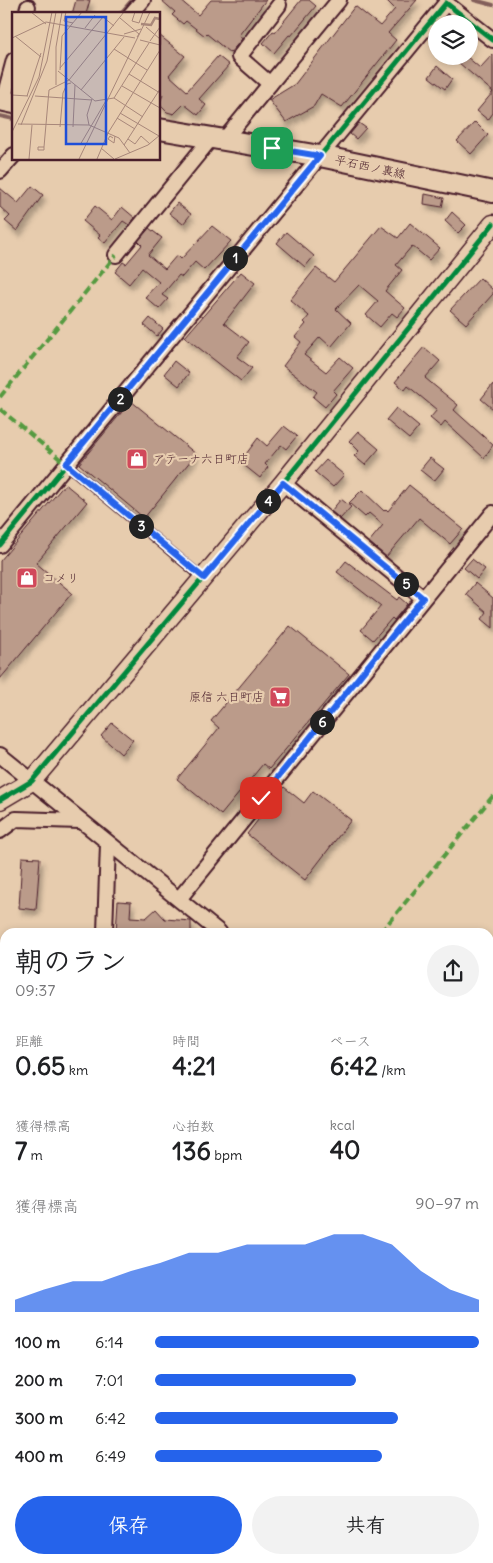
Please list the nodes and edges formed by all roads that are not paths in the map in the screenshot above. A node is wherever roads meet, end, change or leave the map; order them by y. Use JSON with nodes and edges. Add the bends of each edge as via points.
{"nodes":[{"id":1,"x":143,"y":0,"type":"edge"},
{"id":2,"x":339,"y":0,"type":"edge"},
{"id":3,"x":279,"y":5,"type":"dead end"},
{"id":4,"x":134,"y":12,"type":"edge"},
{"id":5,"x":493,"y":40,"type":"edge"},
{"id":6,"x":12,"y":70,"type":"edge"},
{"id":7,"x":270,"y":84,"type":"junction"},
{"id":8,"x":5,"y":102,"type":"edge"},
{"id":9,"x":160,"y":129,"type":"edge"},
{"id":10,"x":218,"y":139,"type":"junction"},
{"id":11,"x":320,"y":156,"type":"junction"},
{"id":12,"x":12,"y":157,"type":"edge"},
{"id":13,"x":0,"y":171,"type":"edge"},
{"id":14,"x":493,"y":192,"type":"edge"},
{"id":15,"x":493,"y":224,"type":"edge"},
{"id":16,"x":116,"y":255,"type":"dead end"},
{"id":17,"x":66,"y":464,"type":"junction"},
{"id":18,"x":283,"y":483,"type":"junction"},
{"id":19,"x":493,"y":513,"type":"edge"},
{"id":20,"x":0,"y":545,"type":"edge"},
{"id":21,"x":204,"y":578,"type":"junction"},
{"id":22,"x":423,"y":598,"type":"junction"},
{"id":23,"x":0,"y":755,"type":"edge"},
{"id":24,"x":32,"y":780,"type":"junction"},
{"id":25,"x":0,"y":800,"type":"edge"},
{"id":26,"x":80,"y":822,"type":"junction"},
{"id":27,"x":0,"y":831,"type":"edge"},
{"id":28,"x":108,"y":844,"type":"junction"},
{"id":29,"x":179,"y":899,"type":"junction"},
{"id":30,"x":105,"y":928,"type":"edge"},
{"id":31,"x":214,"y":928,"type":"edge"}],
"edges":[{"from":1,"to":4,"type":"street"},
{"from":2,"to":7,"type":"street"},
{"from":3,"to":7,"type":"street","via":[[239,57]]},
{"from":5,"to":11,"type":"street","via":[[446,3]]},
{"from":6,"to":8,"type":"street"},
{"from":7,"to":10,"type":"street"},
{"from":9,"to":10,"type":"main road","name":"平石西ノ裏線"},
{"from":10,"to":11,"type":"main road","name":"平石西ノ裏線"},
{"from":10,"to":16,"type":"street"},
{"from":11,"to":14,"type":"main road","name":"平石西ノ裏線"},
{"from":11,"to":17,"type":"street"},
{"from":12,"to":13,"type":"street"},
{"from":15,"to":18,"type":"street"},
{"from":17,"to":20,"type":"street"},
{"from":17,"to":21,"type":"lane"},
{"from":18,"to":21,"type":"street"},
{"from":18,"to":22,"type":"street"},
{"from":19,"to":22,"type":"street"},
{"from":21,"to":24,"type":"street"},
{"from":22,"to":29,"type":"street"},
{"from":23,"to":24,"type":"street"},
{"from":24,"to":25,"type":"street"},
{"from":24,"to":26,"type":"street"},
{"from":26,"to":27,"type":"street","via":[[16,819]]},
{"from":26,"to":28,"type":"street"},
{"from":28,"to":29,"type":"street"},
{"from":28,"to":30,"type":"street"},
{"from":29,"to":31,"type":"street"}]}
